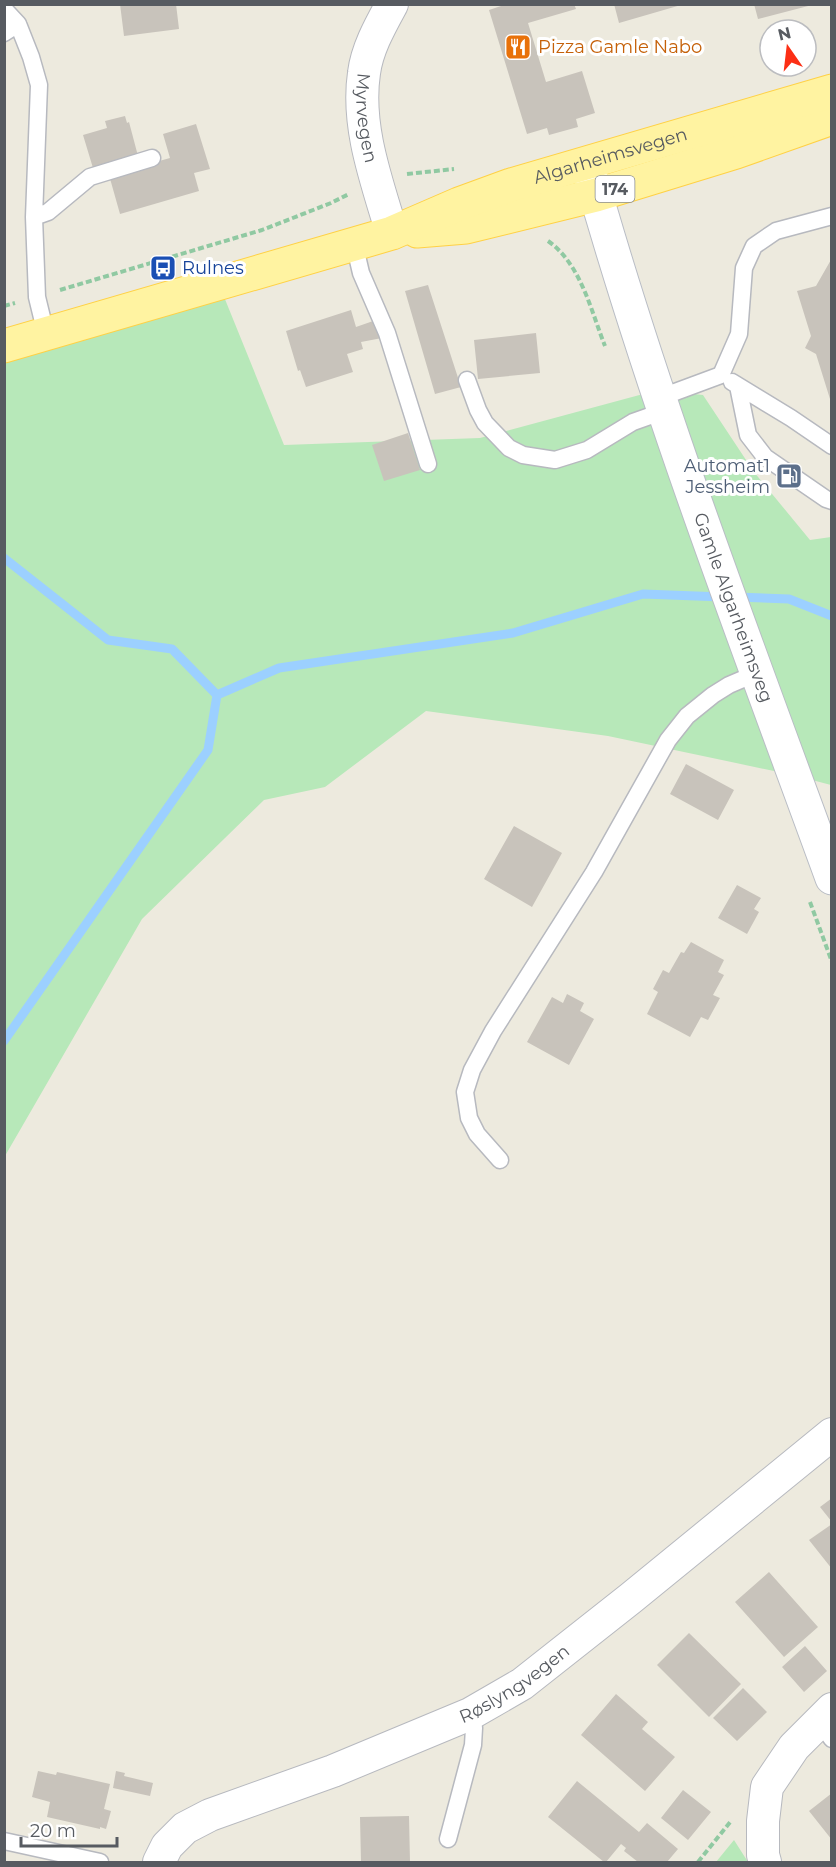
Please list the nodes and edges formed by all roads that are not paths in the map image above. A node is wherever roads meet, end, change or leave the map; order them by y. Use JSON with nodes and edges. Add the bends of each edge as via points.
{"nodes":[{"id":1,"x":392,"y":4,"type":"edge"},
{"id":2,"x":4,"y":9,"type":"edge"},
{"id":3,"x":11,"y":28,"type":"edge"},
{"id":4,"x":831,"y":91,"type":"edge"},
{"id":5,"x":831,"y":118,"type":"edge"},
{"id":6,"x":152,"y":158,"type":"dead end"},
{"id":7,"x":587,"y":164,"type":"junction"},
{"id":8,"x":596,"y":195,"type":"junction"},
{"id":9,"x":831,"y":216,"type":"edge"},
{"id":10,"x":34,"y":217,"type":"junction"},
{"id":11,"x":392,"y":233,"type":"junction"},
{"id":12,"x":354,"y":243,"type":"junction"},
{"id":13,"x":46,"y":334,"type":"junction"},
{"id":14,"x":4,"y":346,"type":"edge"},
{"id":15,"x":721,"y":375,"type":"junction"},
{"id":16,"x":468,"y":380,"type":"dead end"},
{"id":17,"x":738,"y":386,"type":"junction"},
{"id":18,"x":662,"y":405,"type":"junction"},
{"id":19,"x":831,"y":446,"type":"edge"},
{"id":20,"x":428,"y":464,"type":"dead end"},
{"id":21,"x":831,"y":501,"type":"edge"},
{"id":22,"x":757,"y":673,"type":"junction"},
{"id":23,"x":831,"y":878,"type":"edge"},
{"id":24,"x":500,"y":1160,"type":"dead end"},
{"id":25,"x":831,"y":1434,"type":"edge"},
{"id":26,"x":470,"y":1714,"type":"junction"},
{"id":27,"x":827,"y":1723,"type":"edge"},
{"id":28,"x":448,"y":1839,"type":"dead end"},
{"id":29,"x":4,"y":1841,"type":"edge"},
{"id":30,"x":100,"y":1863,"type":"edge"},
{"id":31,"x":159,"y":1863,"type":"edge"},
{"id":32,"x":765,"y":1863,"type":"edge"}],
"edges":[{"from":1,"to":11,"type":"street","name":"Myrvegen","via":[[375,37],[364,72],[362,102],[366,137]]},
{"from":2,"to":3,"type":"lane"},
{"from":3,"to":10,"type":"lane","via":[[32,57],[39,86]]},
{"from":4,"to":7,"type":"main road","name":"Algarheimsvegen","number":"174"},
{"from":5,"to":8,"type":"main road","name":"Algarheimsvegen","number":"174"},
{"from":6,"to":10,"type":"lane","via":[[90,177],[48,212]]},
{"from":7,"to":8,"type":"main road","name":"Gamle Algarheimsveg"},
{"from":7,"to":11,"type":"main road","name":"Algarheimsvegen","number":"174","via":[[511,185]]},
{"from":8,"to":11,"type":"main road","name":"Algarheimsvegen","number":"174","via":[[466,226]]},
{"from":8,"to":18,"type":"main road","name":"Gamle Algarheimsveg"},
{"from":9,"to":15,"type":"lane","via":[[776,231],[754,246],[744,268],[739,334]]},
{"from":10,"to":13,"type":"lane","via":[[37,297]]},
{"from":11,"to":12,"type":"main road","name":"Algarheimsvegen","number":"174"},
{"from":12,"to":13,"type":"main road","name":"Algarheimsvegen","number":"174"},
{"from":12,"to":20,"type":"lane"},
{"from":13,"to":14,"type":"main road","name":"Algarheimsvegen","number":"174"},
{"from":15,"to":17,"type":"lane"},
{"from":15,"to":18,"type":"lane"},
{"from":16,"to":18,"type":"lane","via":[[485,423],[508,448],[523,455],[555,460],[587,450]]},
{"from":17,"to":19,"type":"lane"},
{"from":17,"to":21,"type":"lane","via":[[748,435],[765,457]]},
{"from":18,"to":22,"type":"main road","name":"Gamle Algarheimsveg"},
{"from":22,"to":23,"type":"main road","name":"Gamle Algarheimsveg"},
{"from":22,"to":24,"type":"lane","via":[[713,695],[687,716],[668,740],[594,872],[472,1070],[465,1092],[469,1118],[477,1134]]},
{"from":25,"to":26,"type":"street","name":"Røslyngvegen","via":[[522,1684]]},
{"from":26,"to":28,"type":"lane","via":[[473,1745]]},
{"from":26,"to":31,"type":"street","name":"Røslyngvegen","via":[[333,1771],[210,1815],[184,1828],[167,1846]]},
{"from":27,"to":32,"type":"street","via":[[794,1747],[767,1787],[763,1821]]},
{"from":29,"to":30,"type":"lane"}]}
